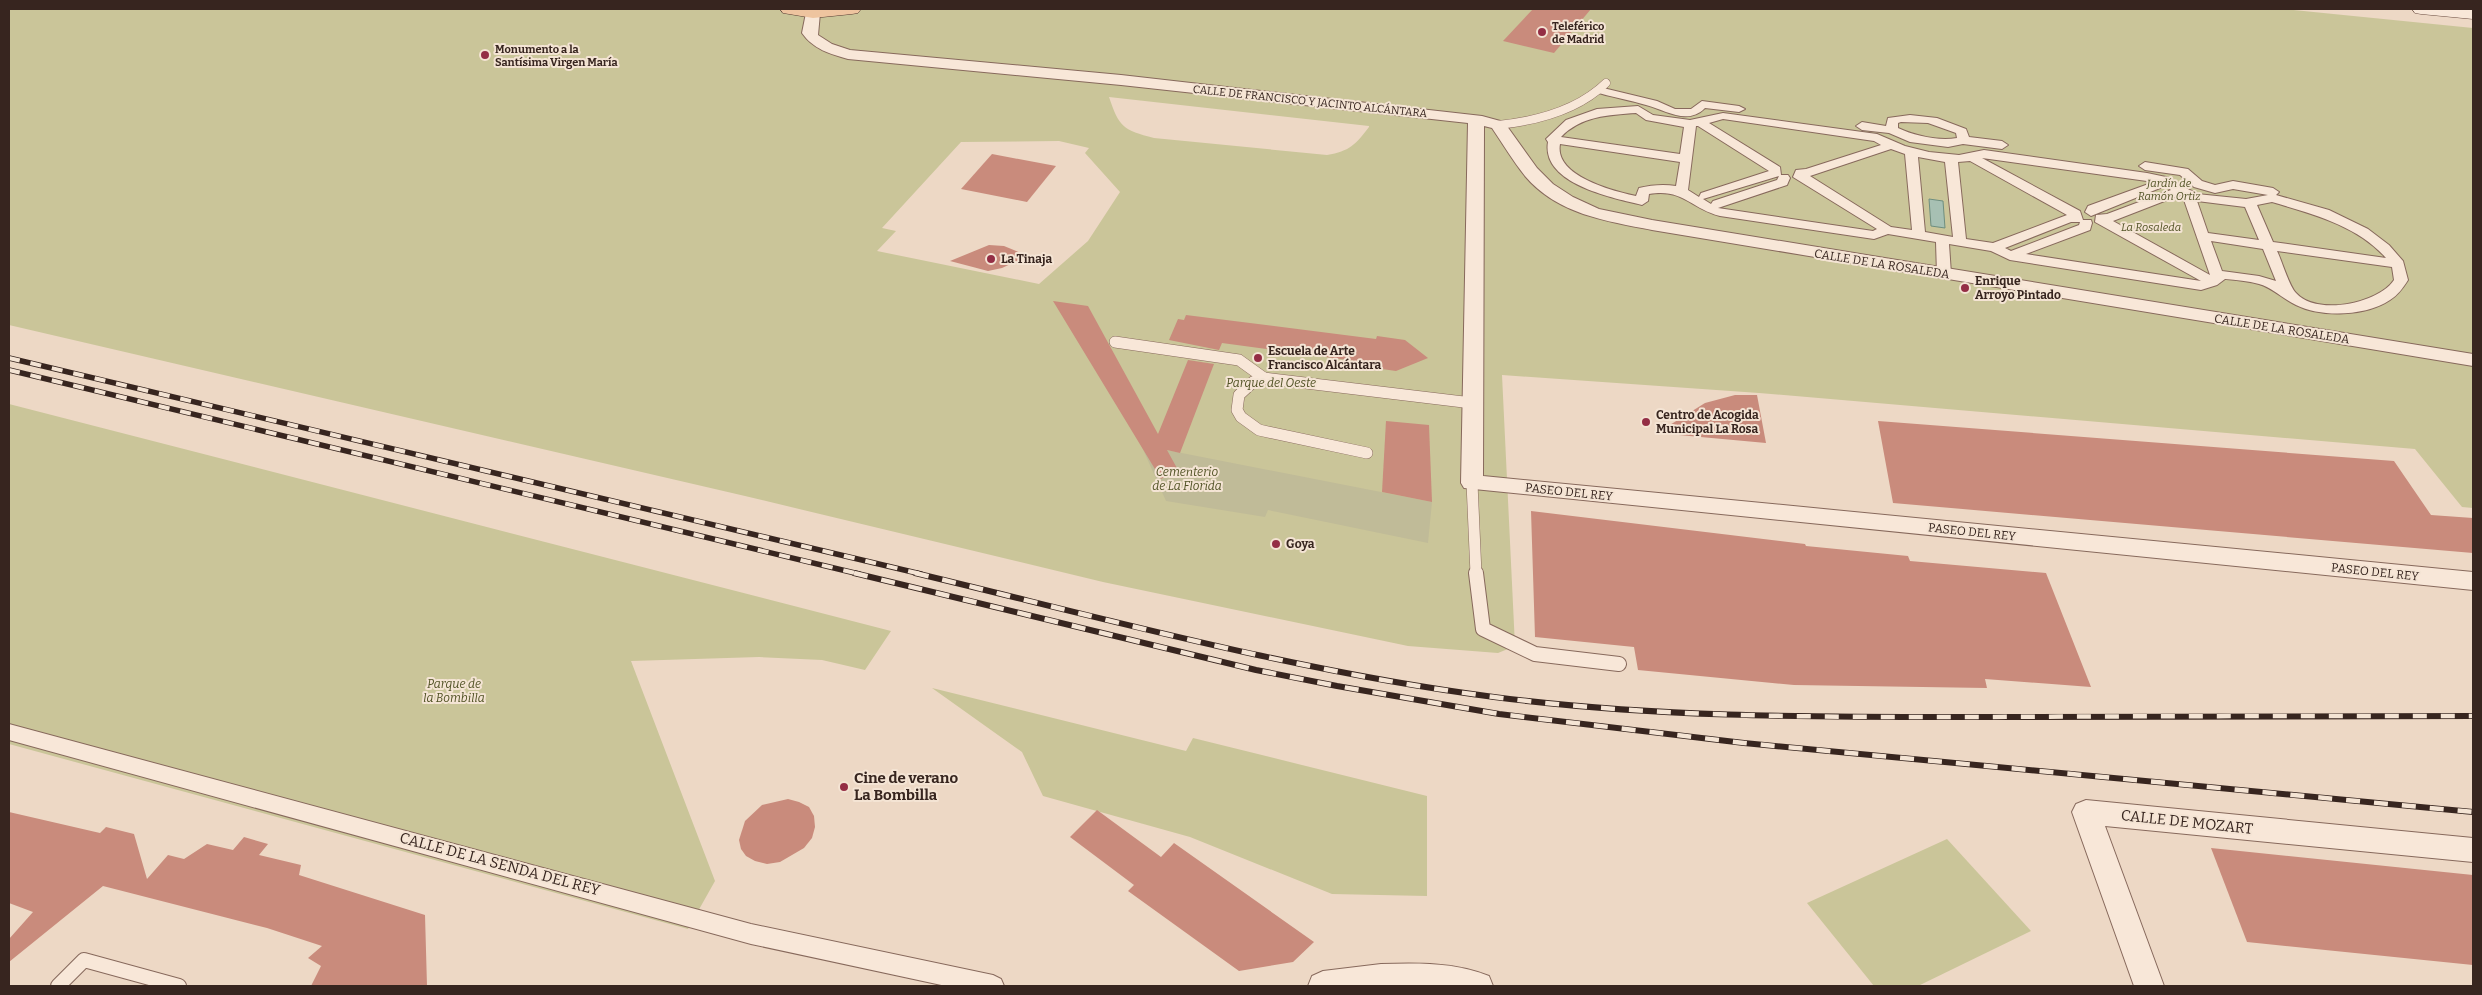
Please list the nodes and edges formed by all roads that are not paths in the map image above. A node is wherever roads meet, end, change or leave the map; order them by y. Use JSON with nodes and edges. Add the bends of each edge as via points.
{"nodes":[{"id":1,"x":789,"y":9,"type":"edge"},
{"id":2,"x":852,"y":9,"type":"edge"},
{"id":3,"x":2422,"y":9,"type":"edge"},
{"id":4,"x":813,"y":13,"type":"junction"},
{"id":5,"x":2473,"y":14,"type":"edge"},
{"id":6,"x":1603,"y":87,"type":"joint"},
{"id":7,"x":1476,"y":119,"type":"junction"},
{"id":8,"x":1700,"y":122,"type":"junction"},
{"id":9,"x":1498,"y":125,"type":"junction"},
{"id":10,"x":1892,"y":130,"type":"junction"},
{"id":11,"x":1877,"y":138,"type":"junction"},
{"id":12,"x":1552,"y":139,"type":"junction"},
{"id":13,"x":1963,"y":140,"type":"junction"},
{"id":14,"x":1889,"y":146,"type":"junction"},
{"id":15,"x":1911,"y":152,"type":"junction"},
{"id":16,"x":1978,"y":156,"type":"junction"},
{"id":17,"x":1951,"y":158,"type":"junction"},
{"id":18,"x":1686,"y":159,"type":"junction"},
{"id":19,"x":1788,"y":173,"type":"junction"},
{"id":20,"x":2165,"y":182,"type":"junction"},
{"id":21,"x":1682,"y":192,"type":"junction"},
{"id":22,"x":2273,"y":192,"type":"dead end"},
{"id":23,"x":2187,"y":193,"type":"junction"},
{"id":24,"x":1705,"y":196,"type":"dead end"},
{"id":25,"x":2250,"y":203,"type":"junction"},
{"id":26,"x":1717,"y":204,"type":"dead end"},
{"id":27,"x":2089,"y":218,"type":"junction"},
{"id":28,"x":1887,"y":230,"type":"junction"},
{"id":29,"x":1874,"y":235,"type":"junction"},
{"id":30,"x":1920,"y":235,"type":"junction"},
{"id":31,"x":2203,"y":236,"type":"junction"},
{"id":32,"x":1942,"y":239,"type":"junction"},
{"id":33,"x":1960,"y":242,"type":"junction"},
{"id":34,"x":2267,"y":245,"type":"junction"},
{"id":35,"x":1994,"y":247,"type":"junction"},
{"id":36,"x":2010,"y":256,"type":"junction"},
{"id":37,"x":2398,"y":264,"type":"junction"},
{"id":38,"x":1944,"y":274,"type":"junction"},
{"id":39,"x":2214,"y":278,"type":"junction"},
{"id":40,"x":2197,"y":285,"type":"junction"},
{"id":41,"x":2288,"y":292,"type":"junction"},
{"id":42,"x":1115,"y":342,"type":"dead end"},
{"id":43,"x":2473,"y":360,"type":"edge"},
{"id":44,"x":1264,"y":378,"type":"junction"},
{"id":45,"x":1472,"y":403,"type":"junction"},
{"id":46,"x":1367,"y":453,"type":"dead end"},
{"id":47,"x":1472,"y":483,"type":"junction"},
{"id":48,"x":2473,"y":581,"type":"edge"},
{"id":49,"x":1619,"y":664,"type":"dead end"},
{"id":50,"x":9,"y":732,"type":"edge"},
{"id":51,"x":2473,"y":850,"type":"edge"},
{"id":52,"x":58,"y":986,"type":"edge"},
{"id":53,"x":179,"y":986,"type":"edge"},
{"id":54,"x":993,"y":986,"type":"edge"},
{"id":55,"x":1323,"y":986,"type":"edge"},
{"id":56,"x":1478,"y":986,"type":"edge"},
{"id":57,"x":2148,"y":986,"type":"edge"}],
"edges":[{"from":1,"to":4,"type":"main road"},
{"from":2,"to":4,"type":"main road"},
{"from":3,"to":5,"type":"main road"},
{"from":4,"to":7,"type":"street","name":"CALLE DE FRANCISCO Y JACINTO ALCÁNTARA","via":[[809,33],[813,40],[848,54]]},
{"from":6,"to":9,"type":"lane","via":[[1571,106]]},
{"from":6,"to":10,"type":"street","via":[[1680,113],[1694,112],[1702,104]]},
{"from":7,"to":9,"type":"street"},
{"from":7,"to":45,"type":"street"},
{"from":8,"to":11,"type":"street","via":[[1723,116]]},
{"from":8,"to":12,"type":"street","via":[[1650,118],[1638,109],[1614,110],[1574,119]]},
{"from":8,"to":18,"type":"street"},
{"from":8,"to":19,"type":"street"},
{"from":9,"to":38,"type":"street","name":"CALLE DE LA ROSALEDA","via":[[1547,188],[1594,213]]},
{"from":10,"to":13,"type":"street","via":[[1910,138],[1948,143]]},
{"from":10,"to":13,"type":"street","via":[[1892,120],[1906,118],[1944,122],[1962,131]]},
{"from":11,"to":14,"type":"street"},
{"from":11,"to":19,"type":"street"},
{"from":12,"to":18,"type":"street"},
{"from":12,"to":21,"type":"street","via":[[1552,153],[1560,166],[1575,180],[1596,190],[1642,201],[1643,191],[1654,188]]},
{"from":13,"to":22,"type":"street","via":[[2184,172],[2198,184],[2215,189],[2233,185]]},
{"from":14,"to":15,"type":"street"},
{"from":14,"to":19,"type":"street","via":[[1807,173]]},
{"from":15,"to":17,"type":"street"},
{"from":15,"to":30,"type":"street"},
{"from":16,"to":17,"type":"street"},
{"from":16,"to":20,"type":"street"},
{"from":16,"to":27,"type":"street"},
{"from":17,"to":33,"type":"street"},
{"from":18,"to":21,"type":"street"},
{"from":19,"to":24,"type":"street"},
{"from":19,"to":26,"type":"street","via":[[1782,182]]},
{"from":19,"to":28,"type":"street","via":[[1807,179]]},
{"from":19,"to":29,"type":"street","via":[[1794,184]]},
{"from":20,"to":23,"type":"street"},
{"from":20,"to":27,"type":"street","via":[[2093,209]]},
{"from":21,"to":29,"type":"street","via":[[1706,209],[1717,212]]},
{"from":23,"to":25,"type":"street"},
{"from":23,"to":27,"type":"street","via":[[2109,218]]},
{"from":23,"to":31,"type":"street"},
{"from":25,"to":34,"type":"street"},
{"from":25,"to":37,"type":"street","via":[[2272,198],[2324,213],[2373,240]]},
{"from":27,"to":35,"type":"street","via":[[2070,218]]},
{"from":27,"to":36,"type":"street","via":[[2085,227]]},
{"from":27,"to":39,"type":"street","via":[[2110,224]]},
{"from":27,"to":40,"type":"street","via":[[2098,229]]},
{"from":28,"to":29,"type":"street"},
{"from":28,"to":30,"type":"street"},
{"from":30,"to":32,"type":"street"},
{"from":31,"to":34,"type":"street"},
{"from":31,"to":39,"type":"street"},
{"from":32,"to":33,"type":"street"},
{"from":32,"to":38,"type":"street"},
{"from":33,"to":35,"type":"street"},
{"from":34,"to":37,"type":"street"},
{"from":34,"to":41,"type":"street"},
{"from":35,"to":36,"type":"street"},
{"from":36,"to":40,"type":"street"},
{"from":37,"to":41,"type":"street","via":[[2401,280],[2398,286],[2388,297],[2373,304],[2342,308],[2304,303]]},
{"from":38,"to":43,"type":"street","name":"CALLE DE LA ROSALEDA"},
{"from":39,"to":40,"type":"street"},
{"from":39,"to":41,"type":"street","via":[[2265,281]]},
{"from":42,"to":44,"type":"lane","via":[[1239,360]]},
{"from":44,"to":45,"type":"lane"},
{"from":44,"to":46,"type":"lane","via":[[1251,381],[1241,389],[1236,399],[1239,417],[1247,425]]},
{"from":45,"to":47,"type":"street"},
{"from":47,"to":48,"type":"street","name":"PASEO DEL REY"},
{"from":47,"to":49,"type":"lane","via":[[1476,581],[1483,629],[1535,654]]},
{"from":50,"to":54,"type":"street","name":"CALLE DE LA SENDA DEL REY","via":[[751,934]]},
{"from":51,"to":57,"type":"street","name":"CALLE DE MOZART","via":[[2086,812]]},
{"from":52,"to":53,"type":"lane","via":[[84,960]]},
{"from":55,"to":56,"type":"street","via":[[1359,980],[1406,978],[1438,979]]}]}
